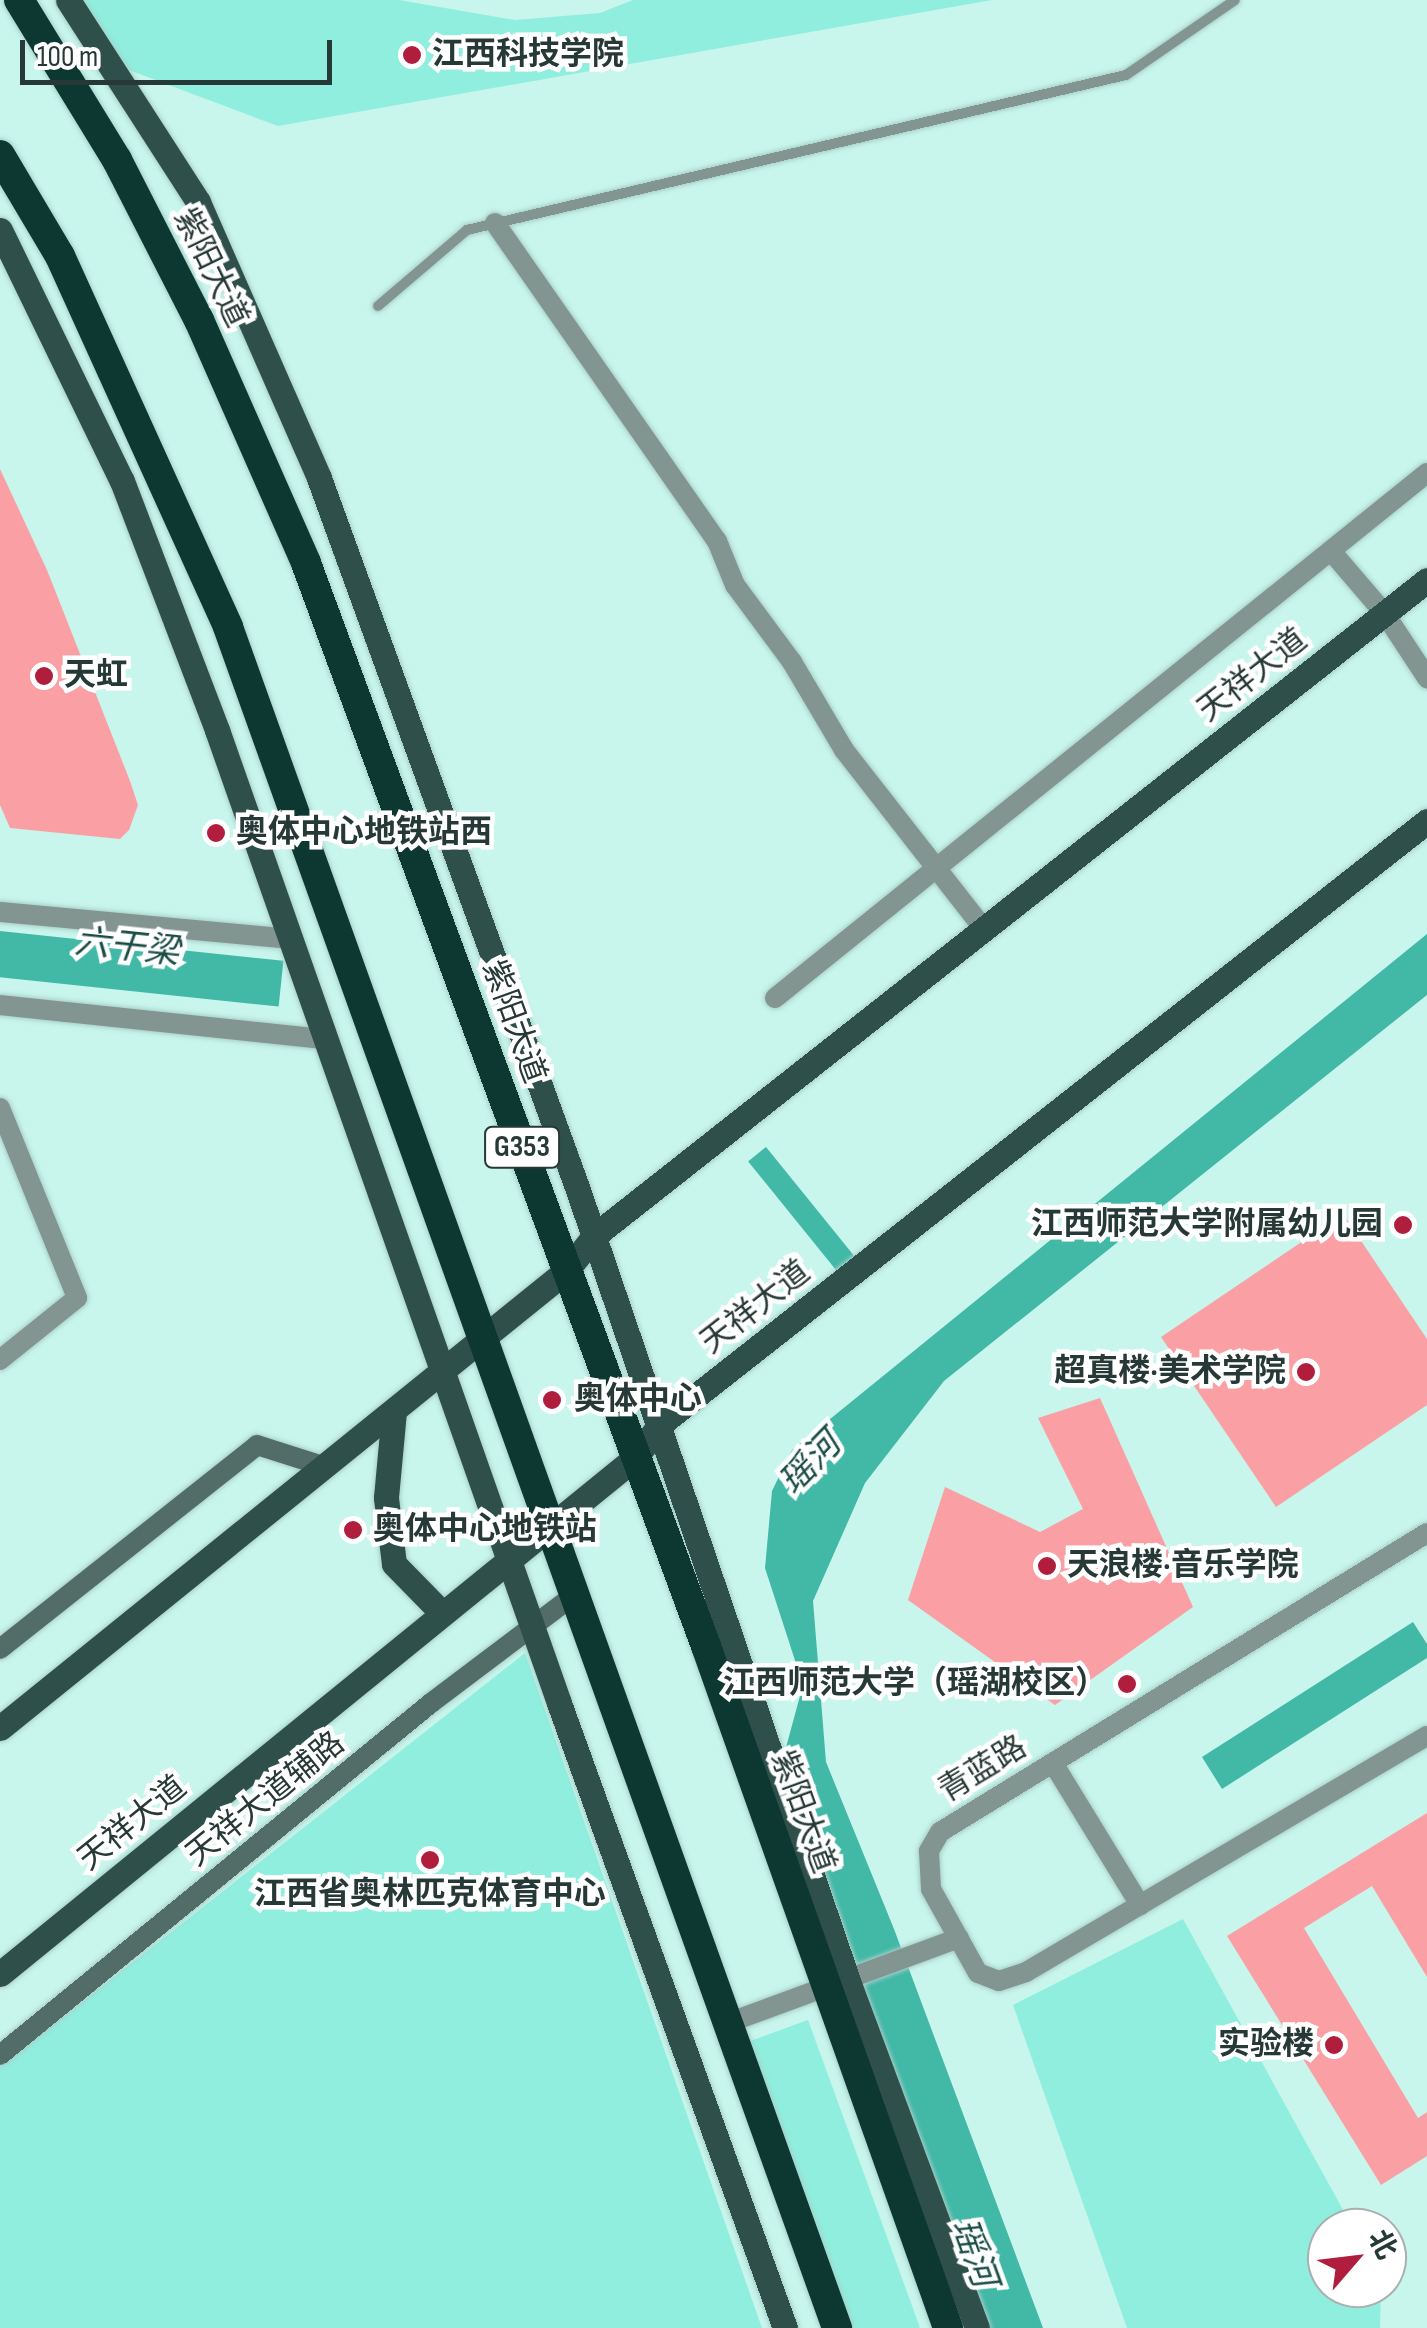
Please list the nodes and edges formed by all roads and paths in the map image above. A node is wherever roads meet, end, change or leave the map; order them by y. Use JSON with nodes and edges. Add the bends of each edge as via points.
{"nodes":[{"id":1,"x":19,"y":0,"type":"edge"},
{"id":2,"x":68,"y":0,"type":"edge"},
{"id":3,"x":1235,"y":0,"type":"edge"},
{"id":4,"x":0,"y":155,"type":"edge"},
{"id":5,"x":495,"y":223,"type":"junction"},
{"id":6,"x":0,"y":230,"type":"edge"},
{"id":7,"x":378,"y":306,"type":"dead end"},
{"id":8,"x":1427,"y":473,"type":"edge"},
{"id":9,"x":1330,"y":551,"type":"junction"},
{"id":10,"x":1427,"y":580,"type":"edge"},
{"id":11,"x":1385,"y":614,"type":"junction"},
{"id":12,"x":1427,"y":678,"type":"edge"},
{"id":13,"x":1427,"y":821,"type":"edge"},
{"id":14,"x":936,"y":869,"type":"junction"},
{"id":15,"x":0,"y":912,"type":"edge"},
{"id":16,"x":984,"y":930,"type":"junction"},
{"id":17,"x":290,"y":938,"type":"junction"},
{"id":18,"x":0,"y":982,"type":"edge"},
{"id":19,"x":775,"y":998,"type":"dead end"},
{"id":20,"x":6,"y":1005,"type":"edge"},
{"id":21,"x":325,"y":1039,"type":"junction"},
{"id":22,"x":0,"y":1108,"type":"edge"},
{"id":23,"x":594,"y":1236,"type":"junction"},
{"id":24,"x":567,"y":1270,"type":"junction"},
{"id":25,"x":481,"y":1339,"type":"junction"},
{"id":26,"x":0,"y":1360,"type":"edge"},
{"id":27,"x":442,"y":1370,"type":"junction"},
{"id":28,"x":394,"y":1411,"type":"junction"},
{"id":29,"x":660,"y":1425,"type":"junction"},
{"id":30,"x":636,"y":1457,"type":"junction"},
{"id":31,"x":323,"y":1466,"type":"junction"},
{"id":32,"x":548,"y":1528,"type":"junction"},
{"id":33,"x":1427,"y":1533,"type":"edge"},
{"id":34,"x":508,"y":1560,"type":"junction"},
{"id":35,"x":573,"y":1596,"type":"junction"},
{"id":36,"x":442,"y":1613,"type":"junction"},
{"id":37,"x":532,"y":1627,"type":"junction"},
{"id":38,"x":0,"y":1649,"type":"edge"},
{"id":39,"x":0,"y":1728,"type":"edge"},
{"id":40,"x":1427,"y":1736,"type":"edge"},
{"id":41,"x":1053,"y":1762,"type":"junction"},
{"id":42,"x":1140,"y":1905,"type":"junction"},
{"id":43,"x":959,"y":1938,"type":"junction"},
{"id":44,"x":0,"y":1974,"type":"edge"},
{"id":45,"x":837,"y":1984,"type":"junction"},
{"id":46,"x":728,"y":2023,"type":"junction"},
{"id":47,"x":0,"y":2055,"type":"edge"},
{"id":48,"x":785,"y":2328,"type":"edge"},
{"id":49,"x":837,"y":2328,"type":"edge"},
{"id":50,"x":948,"y":2328,"type":"edge"},
{"id":51,"x":976,"y":2328,"type":"edge"}],
"edges":[{"from":1,"to":24,"type":"highway","name":"紫阳大道","number":"G353","via":[[118,160],[199,320],[306,563]]},
{"from":2,"to":23,"type":"main road","via":[[198,202],[319,478]]},
{"from":3,"to":5,"type":"lane","via":[[1126,75]]},
{"from":4,"to":25,"type":"highway","via":[[60,256],[228,628]]},
{"from":5,"to":7,"type":"lane","via":[[467,230]]},
{"from":5,"to":14,"type":"street","via":[[716,541],[736,586],[844,750]]},
{"from":6,"to":17,"type":"main road","via":[[122,481]]},
{"from":8,"to":9,"type":"street"},
{"from":9,"to":11,"type":"street"},
{"from":9,"to":14,"type":"street"},
{"from":10,"to":11,"type":"main road","name":"天祥大道"},
{"from":11,"to":12,"type":"street"},
{"from":11,"to":16,"type":"main road","name":"天祥大道"},
{"from":13,"to":29,"type":"main road","name":"天祥大道"},
{"from":14,"to":16,"type":"street"},
{"from":14,"to":19,"type":"street"},
{"from":15,"to":17,"type":"street"},
{"from":16,"to":23,"type":"main road","name":"天祥大道"},
{"from":17,"to":21,"type":"main road"},
{"from":18,"to":20,"type":"street"},
{"from":20,"to":21,"type":"street"},
{"from":21,"to":27,"type":"main road"},
{"from":22,"to":26,"type":"street","via":[[77,1298]]},
{"from":23,"to":24,"type":"main road","name":"天祥大道"},
{"from":23,"to":29,"type":"main road"},
{"from":24,"to":25,"type":"main road","name":"天祥大道"},
{"from":24,"to":30,"type":"highway","name":"紫阳大道","number":"G353"},
{"from":25,"to":27,"type":"main road","name":"天祥大道"},
{"from":25,"to":32,"type":"highway"},
{"from":27,"to":28,"type":"main road","name":"天祥大道"},
{"from":27,"to":34,"type":"main road"},
{"from":28,"to":31,"type":"main road","name":"天祥大道"},
{"from":28,"to":36,"type":"main road","via":[[386,1498],[394,1564]]},
{"from":29,"to":30,"type":"main road","name":"天祥大道"},
{"from":29,"to":45,"type":"main road"},
{"from":30,"to":32,"type":"main road","name":"天祥大道"},
{"from":30,"to":45,"type":"highway","name":"紫阳大道","number":"G353"},
{"from":31,"to":38,"type":"main road","via":[[257,1444]]},
{"from":31,"to":39,"type":"main road","name":"天祥大道"},
{"from":32,"to":34,"type":"main road","name":"天祥大道"},
{"from":32,"to":35,"type":"highway"},
{"from":33,"to":41,"type":"street","name":"青蓝路"},
{"from":34,"to":36,"type":"main road","name":"天祥大道"},
{"from":34,"to":37,"type":"main road"},
{"from":35,"to":37,"type":"main road","name":"天祥大道辅路"},
{"from":35,"to":46,"type":"highway"},
{"from":36,"to":44,"type":"main road","name":"天祥大道"},
{"from":37,"to":47,"type":"main road","name":"天祥大道辅路"},
{"from":37,"to":48,"type":"main road"},
{"from":40,"to":42,"type":"street","name":"青蓝路"},
{"from":41,"to":42,"type":"street"},
{"from":41,"to":43,"type":"street","name":"青蓝路","via":[[940,1832],[929,1850],[931,1888]]},
{"from":42,"to":43,"type":"street","name":"青蓝路","via":[[999,1981],[978,1974]]},
{"from":43,"to":45,"type":"street"},
{"from":45,"to":46,"type":"street"},
{"from":45,"to":50,"type":"highway","name":"紫阳大道","number":"G353"},
{"from":45,"to":51,"type":"main road"},
{"from":46,"to":49,"type":"highway"}]}
